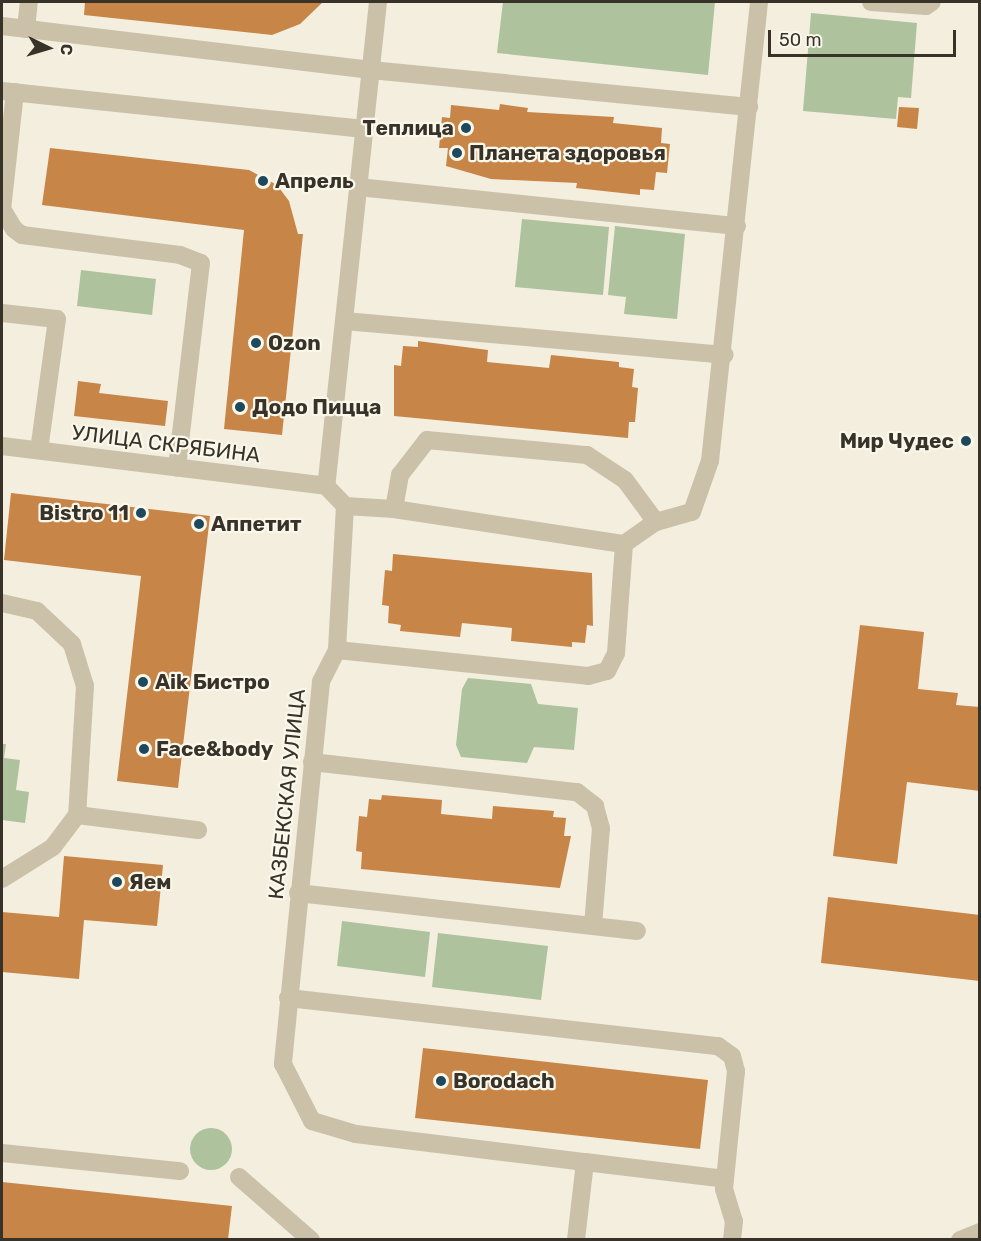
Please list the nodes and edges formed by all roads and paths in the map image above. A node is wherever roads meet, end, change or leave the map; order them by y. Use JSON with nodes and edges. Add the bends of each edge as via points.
{"nodes":[{"id":1,"x":29,"y":2,"type":"edge"},
{"id":2,"x":378,"y":2,"type":"edge"},
{"id":3,"x":759,"y":2,"type":"edge"},
{"id":4,"x":872,"y":2,"type":"edge"},
{"id":5,"x":932,"y":2,"type":"edge"},
{"id":6,"x":2,"y":26,"type":"edge"},
{"id":7,"x":26,"y":29,"type":"junction"},
{"id":8,"x":371,"y":70,"type":"junction"},
{"id":9,"x":8,"y":91,"type":"edge"},
{"id":10,"x":749,"y":107,"type":"junction"},
{"id":11,"x":364,"y":129,"type":"junction"},
{"id":12,"x":358,"y":187,"type":"junction"},
{"id":13,"x":737,"y":226,"type":"junction"},
{"id":14,"x":2,"y":313,"type":"edge"},
{"id":15,"x":345,"y":321,"type":"junction"},
{"id":16,"x":724,"y":355,"type":"junction"},
{"id":17,"x":2,"y":446,"type":"edge"},
{"id":18,"x":39,"y":450,"type":"junction"},
{"id":19,"x":177,"y":468,"type":"junction"},
{"id":20,"x":326,"y":486,"type":"junction"},
{"id":21,"x":345,"y":506,"type":"junction"},
{"id":22,"x":394,"y":509,"type":"junction"},
{"id":23,"x":656,"y":522,"type":"junction"},
{"id":24,"x":624,"y":544,"type":"junction"},
{"id":25,"x":2,"y":603,"type":"edge"},
{"id":26,"x":337,"y":650,"type":"junction"},
{"id":27,"x":312,"y":762,"type":"junction"},
{"id":28,"x":77,"y":815,"type":"junction"},
{"id":29,"x":198,"y":830,"type":"dead end"},
{"id":30,"x":2,"y":879,"type":"edge"},
{"id":31,"x":298,"y":893,"type":"junction"},
{"id":32,"x":593,"y":925,"type":"junction"},
{"id":33,"x":637,"y":931,"type":"dead end"},
{"id":34,"x":288,"y":998,"type":"junction"},
{"id":35,"x":2,"y":1153,"type":"edge"},
{"id":36,"x":585,"y":1162,"type":"junction"},
{"id":37,"x":180,"y":1171,"type":"dead end"},
{"id":38,"x":239,"y":1177,"type":"dead end"},
{"id":39,"x":725,"y":1179,"type":"junction"},
{"id":40,"x":980,"y":1232,"type":"edge"},
{"id":41,"x":311,"y":1239,"type":"edge"},
{"id":42,"x":576,"y":1239,"type":"edge"},
{"id":43,"x":732,"y":1239,"type":"edge"},
{"id":44,"x":960,"y":1239,"type":"edge"}],
"edges":[{"from":1,"to":7,"type":"street"},
{"from":2,"to":8,"type":"street"},
{"from":3,"to":10,"type":"street"},
{"from":4,"to":5,"type":"street","via":[[926,6]]},
{"from":6,"to":7,"type":"street"},
{"from":7,"to":8,"type":"street"},
{"from":8,"to":10,"type":"street"},
{"from":8,"to":11,"type":"street"},
{"from":9,"to":11,"type":"street"},
{"from":9,"to":19,"type":"street","via":[[2,209],[14,229],[22,235],[180,255],[201,263]]},
{"from":10,"to":13,"type":"street"},
{"from":11,"to":12,"type":"street"},
{"from":12,"to":13,"type":"street"},
{"from":12,"to":15,"type":"street"},
{"from":13,"to":16,"type":"street"},
{"from":14,"to":18,"type":"street","via":[[57,319]]},
{"from":15,"to":16,"type":"street"},
{"from":15,"to":20,"type":"street"},
{"from":16,"to":23,"type":"street","via":[[710,461],[692,512]]},
{"from":17,"to":18,"type":"street","name":"УЛИЦА СКРЯБИНА"},
{"from":18,"to":19,"type":"street","name":"УЛИЦА СКРЯБИНА"},
{"from":19,"to":20,"type":"street","name":"УЛИЦА СКРЯБИНА"},
{"from":20,"to":21,"type":"street"},
{"from":21,"to":22,"type":"street"},
{"from":21,"to":26,"type":"street","name":"КАЗБЕКСКАЯ УЛИЦА"},
{"from":22,"to":23,"type":"street","via":[[399,476],[427,440],[587,455],[625,480]]},
{"from":22,"to":24,"type":"street"},
{"from":23,"to":24,"type":"street"},
{"from":24,"to":26,"type":"street","via":[[616,653],[607,671],[588,676]]},
{"from":25,"to":28,"type":"street","via":[[37,611],[72,644],[85,686]]},
{"from":26,"to":27,"type":"street","name":"КАЗБЕКСКАЯ УЛИЦА","via":[[321,682]]},
{"from":27,"to":31,"type":"street","name":"КАЗБЕКСКАЯ УЛИЦА"},
{"from":27,"to":32,"type":"street","via":[[577,792],[595,806],[601,828]]},
{"from":28,"to":29,"type":"street"},
{"from":28,"to":30,"type":"street","via":[[53,847]]},
{"from":31,"to":32,"type":"street"},
{"from":31,"to":34,"type":"street","name":"КАЗБЕКСКАЯ УЛИЦА"},
{"from":32,"to":33,"type":"street"},
{"from":34,"to":36,"type":"street","name":"КАЗБЕКСКАЯ УЛИЦА","via":[[283,1064],[312,1121],[356,1134]]},
{"from":34,"to":39,"type":"street","via":[[718,1046],[732,1056],[736,1071]]},
{"from":35,"to":37,"type":"street"},
{"from":36,"to":39,"type":"street"},
{"from":36,"to":42,"type":"street"},
{"from":38,"to":41,"type":"street"},
{"from":39,"to":43,"type":"street","via":[[734,1221]]},
{"from":40,"to":44,"type":"street"}]}
